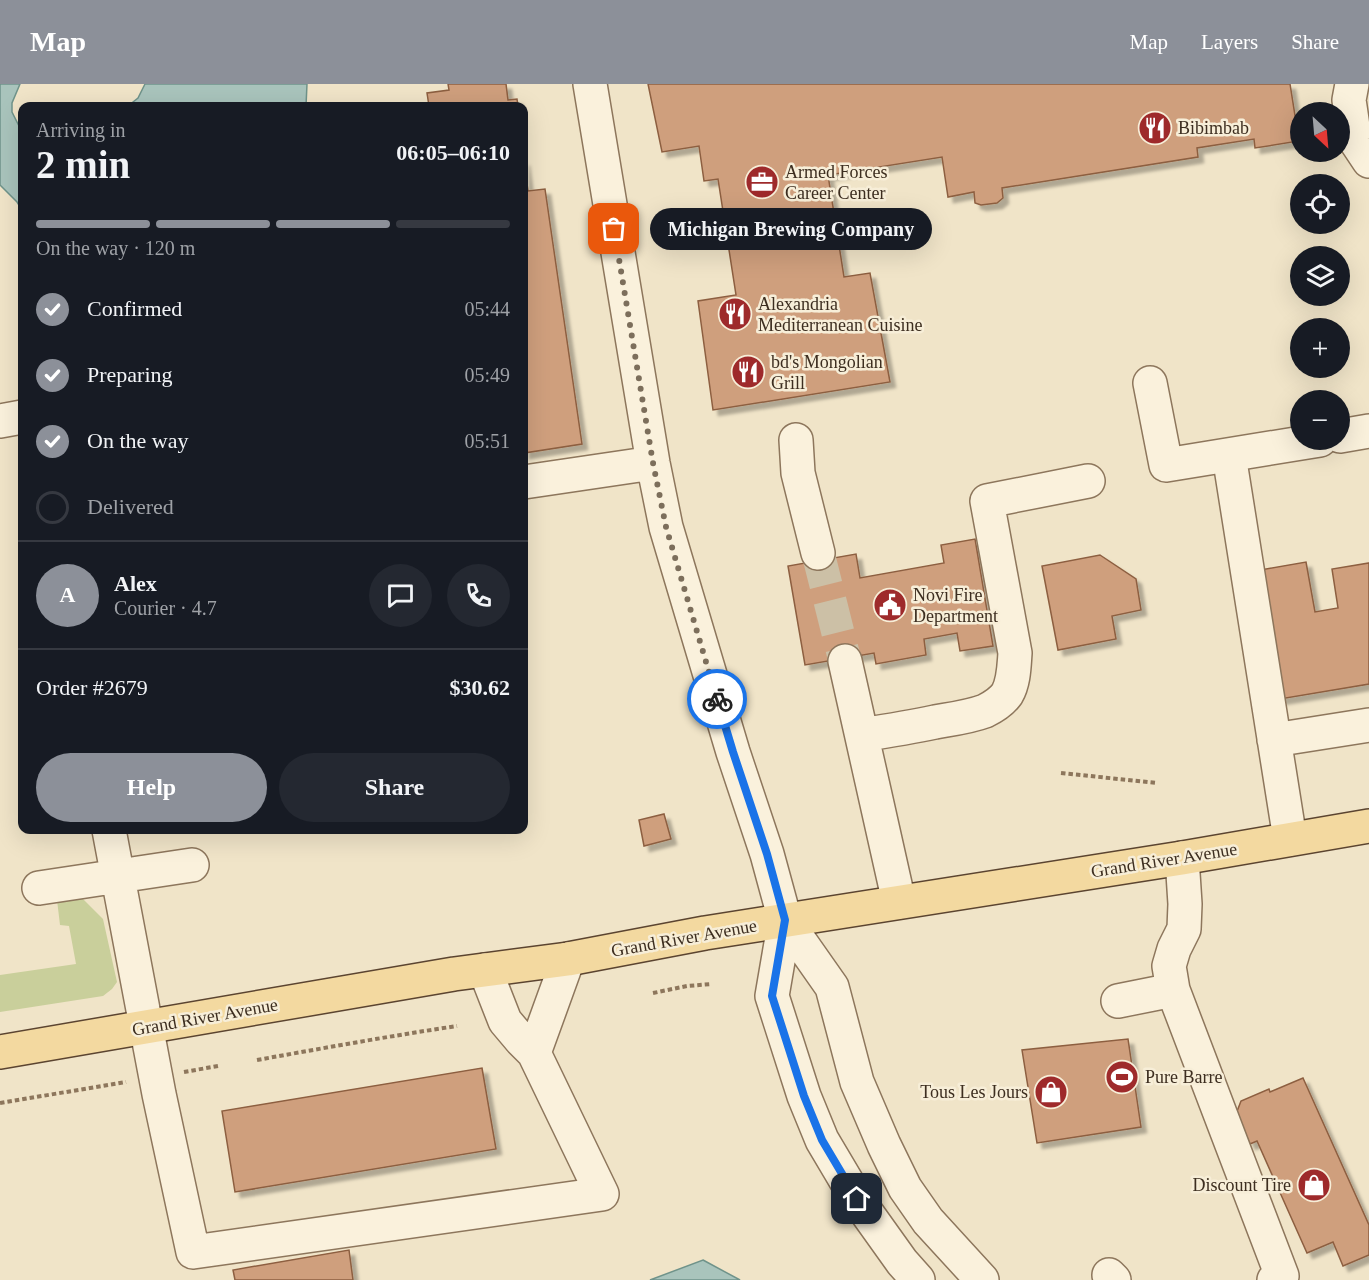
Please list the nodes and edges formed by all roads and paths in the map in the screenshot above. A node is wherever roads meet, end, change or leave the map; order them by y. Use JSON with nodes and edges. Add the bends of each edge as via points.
{"nodes":[{"id":1,"x":590,"y":84,"type":"edge"},
{"id":2,"x":1352,"y":84,"type":"edge"},
{"id":3,"x":1369,"y":161,"type":"edge"},
{"id":4,"x":1150,"y":383,"type":"dead end"},
{"id":5,"x":18,"y":418,"type":"edge"},
{"id":6,"x":0,"y":421,"type":"edge"},
{"id":7,"x":1369,"y":431,"type":"edge"},
{"id":8,"x":1350,"y":434,"type":"edge"},
{"id":9,"x":796,"y":440,"type":"dead end"},
{"id":10,"x":1290,"y":445,"type":"edge"},
{"id":11,"x":1229,"y":455,"type":"junction"},
{"id":12,"x":653,"y":463,"type":"junction"},
{"id":13,"x":528,"y":481,"type":"edge"},
{"id":14,"x":1088,"y":481,"type":"dead end"},
{"id":15,"x":818,"y":553,"type":"tunnel mouth"},
{"id":16,"x":845,"y":661,"type":"tunnel mouth"},
{"id":17,"x":1369,"y":725,"type":"edge"},
{"id":18,"x":862,"y":735,"type":"junction"},
{"id":19,"x":1274,"y":740,"type":"junction"},
{"id":20,"x":1061,"y":773,"type":"dead end"},
{"id":21,"x":1157,"y":783,"type":"dead end"},
{"id":22,"x":1369,"y":826,"type":"edge"},
{"id":23,"x":110,"y":834,"type":"edge"},
{"id":24,"x":1290,"y":839,"type":"junction"},
{"id":25,"x":1182,"y":858,"type":"junction"},
{"id":26,"x":192,"y":865,"type":"dead end"},
{"id":27,"x":118,"y":876,"type":"junction"},
{"id":28,"x":39,"y":888,"type":"dead end"},
{"id":29,"x":899,"y":902,"type":"junction"},
{"id":30,"x":785,"y":920,"type":"junction"},
{"id":31,"x":568,"y":959,"type":"junction"},
{"id":32,"x":485,"y":969,"type":"junction"},
{"id":33,"x":711,"y":984,"type":"dead end"},
{"id":34,"x":1173,"y":990,"type":"junction"},
{"id":35,"x":653,"y":993,"type":"dead end"},
{"id":36,"x":1118,"y":1001,"type":"dead end"},
{"id":37,"x":456,"y":1026,"type":"dead end"},
{"id":38,"x":147,"y":1027,"type":"junction"},
{"id":39,"x":0,"y":1052,"type":"edge"},
{"id":40,"x":534,"y":1053,"type":"junction"},
{"id":41,"x":257,"y":1060,"type":"dead end"},
{"id":42,"x":218,"y":1066,"type":"dead end"},
{"id":43,"x":156,"y":1077,"type":"junction"},
{"id":44,"x":0,"y":1103,"type":"edge"},
{"id":45,"x":196,"y":1266,"type":"edge"},
{"id":46,"x":918,"y":1280,"type":"edge"},
{"id":47,"x":982,"y":1280,"type":"edge"},
{"id":48,"x":1274,"y":1280,"type":"edge"}],
"edges":[{"from":1,"to":12,"type":"street"},
{"from":2,"to":3,"type":"street","via":[[1349,100],[1355,140]]},
{"from":4,"to":11,"type":"street","via":[[1166,465]]},
{"from":5,"to":6,"type":"street"},
{"from":7,"to":8,"type":"street"},
{"from":9,"to":15,"type":"street","via":[[798,473]]},
{"from":10,"to":11,"type":"street"},
{"from":11,"to":19,"type":"street"},
{"from":12,"to":13,"type":"street"},
{"from":12,"to":30,"type":"street","via":[[666,527]]},
{"from":14,"to":18,"type":"street","via":[[987,501],[1015,653],[1008,693],[984,711]]},
{"from":16,"to":18,"type":"street"},
{"from":17,"to":19,"type":"street"},
{"from":18,"to":29,"type":"street"},
{"from":19,"to":24,"type":"street"},
{"from":20,"to":21,"type":"path"},
{"from":22,"to":24,"type":"main road","name":"Grand River Avenue"},
{"from":23,"to":27,"type":"street"},
{"from":24,"to":25,"type":"main road","name":"Grand River Avenue"},
{"from":25,"to":29,"type":"main road","name":"Grand River Avenue"},
{"from":25,"to":34,"type":"street","via":[[1184,929],[1169,966]]},
{"from":26,"to":27,"type":"street"},
{"from":27,"to":28,"type":"street"},
{"from":27,"to":38,"type":"street"},
{"from":29,"to":30,"type":"main road","name":"Grand River Avenue"},
{"from":30,"to":31,"type":"main road","name":"Grand River Avenue"},
{"from":30,"to":46,"type":"street","via":[[772,996],[804,1096],[822,1140],[857,1199]]},
{"from":30,"to":47,"type":"street","via":[[832,987],[857,1082],[905,1188],[928,1221]]},
{"from":31,"to":32,"type":"main road","name":"Grand River Avenue"},
{"from":31,"to":40,"type":"street"},
{"from":32,"to":38,"type":"main road","name":"Grand River Avenue"},
{"from":32,"to":40,"type":"street","via":[[505,1021]]},
{"from":33,"to":35,"type":"path"},
{"from":34,"to":36,"type":"street"},
{"from":34,"to":48,"type":"street","via":[[1282,1276]]},
{"from":37,"to":41,"type":"path"},
{"from":38,"to":39,"type":"main road","name":"Grand River Avenue"},
{"from":38,"to":43,"type":"street"},
{"from":40,"to":45,"type":"street","via":[[602,1194]]},
{"from":42,"to":43,"type":"path"},
{"from":43,"to":44,"type":"path"},
{"from":43,"to":45,"type":"street"}]}
